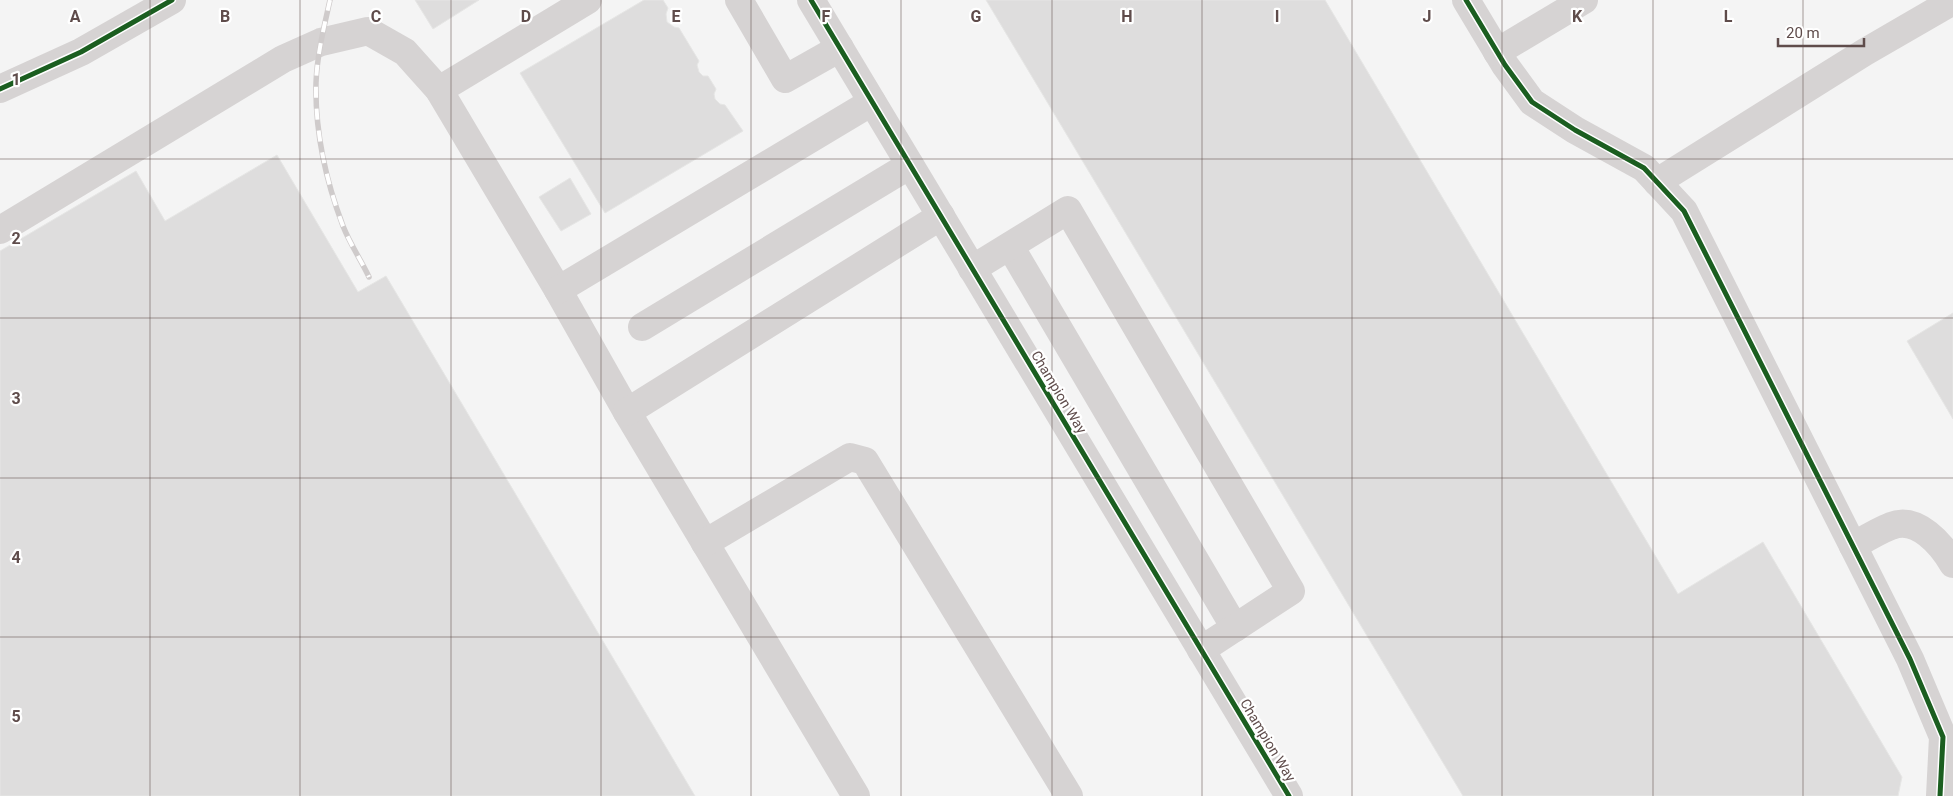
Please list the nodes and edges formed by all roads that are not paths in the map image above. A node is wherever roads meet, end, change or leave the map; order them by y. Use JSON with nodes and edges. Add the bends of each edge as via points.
{"nodes":[{"id":1,"x":172,"y":0,"type":"edge"},
{"id":2,"x":588,"y":0,"type":"edge"},
{"id":3,"x":738,"y":0,"type":"edge"},
{"id":4,"x":811,"y":0,"type":"edge"},
{"id":5,"x":1466,"y":0,"type":"edge"},
{"id":6,"x":1584,"y":0,"type":"edge"},
{"id":7,"x":1953,"y":1,"type":"edge"},
{"id":8,"x":840,"y":48,"type":"junction"},
{"id":9,"x":1497,"y":52,"type":"junction"},
{"id":10,"x":0,"y":89,"type":"edge"},
{"id":11,"x":439,"y":90,"type":"junction"},
{"id":12,"x":872,"y":102,"type":"junction"},
{"id":13,"x":910,"y":165,"type":"junction"},
{"id":14,"x":1657,"y":182,"type":"junction"},
{"id":15,"x":941,"y":216,"type":"junction"},
{"id":16,"x":0,"y":230,"type":"edge"},
{"id":17,"x":1010,"y":246,"type":"junction"},
{"id":18,"x":972,"y":269,"type":"junction"},
{"id":19,"x":558,"y":290,"type":"junction"},
{"id":20,"x":642,"y":327,"type":"dead end"},
{"id":21,"x":627,"y":412,"type":"junction"},
{"id":22,"x":705,"y":543,"type":"junction"},
{"id":23,"x":1853,"y":546,"type":"junction"},
{"id":24,"x":1953,"y":564,"type":"edge"},
{"id":25,"x":1235,"y":628,"type":"junction"},
{"id":26,"x":1201,"y":650,"type":"junction"},
{"id":27,"x":1948,"y":751,"type":"edge"},
{"id":28,"x":856,"y":796,"type":"edge"},
{"id":29,"x":1068,"y":796,"type":"edge"},
{"id":30,"x":1289,"y":796,"type":"edge"},
{"id":31,"x":1940,"y":796,"type":"edge"}],
"edges":[{"from":1,"to":10,"type":"street","via":[[81,52]]},
{"from":2,"to":11,"type":"street"},
{"from":3,"to":8,"type":"street","via":[[785,79]]},
{"from":4,"to":8,"type":"street","name":"Champion Way"},
{"from":5,"to":9,"type":"street"},
{"from":6,"to":9,"type":"street"},
{"from":7,"to":14,"type":"street"},
{"from":8,"to":12,"type":"street","name":"Champion Way"},
{"from":9,"to":14,"type":"street","via":[[1532,102],[1644,168]]},
{"from":11,"to":16,"type":"street","via":[[405,52],[368,32],[321,42],[283,59]]},
{"from":11,"to":19,"type":"street"},
{"from":12,"to":13,"type":"street","name":"Champion Way"},
{"from":12,"to":19,"type":"street"},
{"from":13,"to":15,"type":"street","name":"Champion Way"},
{"from":13,"to":20,"type":"street"},
{"from":14,"to":23,"type":"street","via":[[1684,211]]},
{"from":15,"to":18,"type":"street","name":"Champion Way"},
{"from":15,"to":21,"type":"street"},
{"from":17,"to":18,"type":"street"},
{"from":17,"to":25,"type":"street"},
{"from":17,"to":25,"type":"street","via":[[1068,210],[1290,591]]},
{"from":18,"to":26,"type":"street","name":"Champion Way"},
{"from":19,"to":21,"type":"street"},
{"from":21,"to":22,"type":"street"},
{"from":22,"to":28,"type":"street"},
{"from":22,"to":29,"type":"street","via":[[850,456],[865,461]]},
{"from":23,"to":24,"type":"street","via":[[1893,525],[1907,525],[1921,529],[1935,539]]},
{"from":23,"to":27,"type":"street","via":[[1910,660]]},
{"from":25,"to":26,"type":"street"},
{"from":26,"to":30,"type":"street","name":"Champion Way"},
{"from":27,"to":31,"type":"street"}]}
